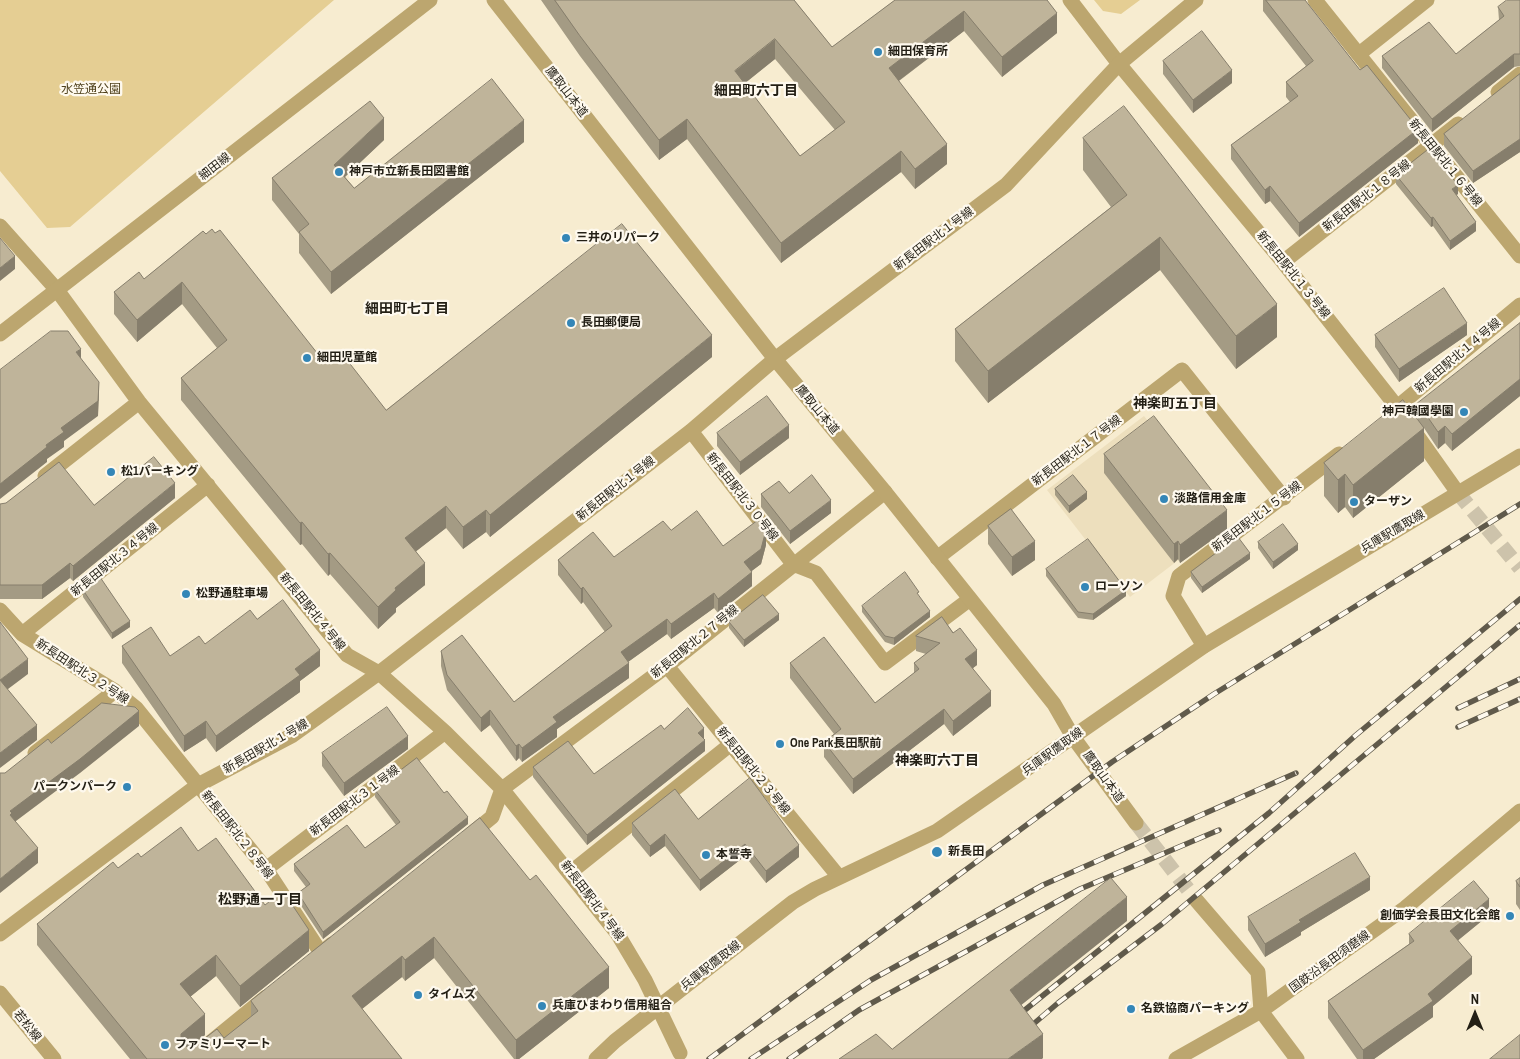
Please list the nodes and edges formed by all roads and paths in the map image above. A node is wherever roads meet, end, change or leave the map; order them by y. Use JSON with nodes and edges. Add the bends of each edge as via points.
{"nodes":[{"id":1,"x":430,"y":0,"type":"edge"},
{"id":2,"x":494,"y":0,"type":"edge"},
{"id":3,"x":1070,"y":0,"type":"edge"},
{"id":4,"x":1196,"y":0,"type":"edge"},
{"id":5,"x":1315,"y":0,"type":"edge"},
{"id":6,"x":1428,"y":0,"type":"edge"},
{"id":7,"x":1359,"y":54,"type":"junction"},
{"id":8,"x":1119,"y":64,"type":"junction"},
{"id":9,"x":1520,"y":74,"type":"edge"},
{"id":10,"x":1483,"y":104,"type":"edge"},
{"id":11,"x":1468,"y":116,"type":"edge"},
{"id":12,"x":1431,"y":146,"type":"junction"},
{"id":13,"x":0,"y":226,"type":"edge"},
{"id":14,"x":1520,"y":256,"type":"edge"},
{"id":15,"x":1283,"y":262,"type":"junction"},
{"id":16,"x":57,"y":290,"type":"junction"},
{"id":17,"x":1520,"y":305,"type":"edge"},
{"id":18,"x":0,"y":334,"type":"edge"},
{"id":19,"x":776,"y":359,"type":"junction"},
{"id":20,"x":139,"y":402,"type":"junction"},
{"id":21,"x":1397,"y":407,"type":"junction"},
{"id":22,"x":1381,"y":420,"type":"edge"},
{"id":23,"x":691,"y":431,"type":"junction"},
{"id":24,"x":1351,"y":444,"type":"edge"},
{"id":25,"x":1520,"y":456,"type":"edge"},
{"id":26,"x":208,"y":485,"type":"junction"},
{"id":27,"x":32,"y":486,"type":"edge"},
{"id":28,"x":885,"y":492,"type":"junction"},
{"id":29,"x":1458,"y":493,"type":"junction"},
{"id":30,"x":1284,"y":498,"type":"junction"},
{"id":31,"x":938,"y":558,"type":"junction"},
{"id":32,"x":793,"y":564,"type":"junction"},
{"id":33,"x":970,"y":599,"type":"junction"},
{"id":34,"x":0,"y":610,"type":"edge"},
{"id":35,"x":22,"y":634,"type":"junction"},
{"id":36,"x":1204,"y":646,"type":"junction"},
{"id":37,"x":667,"y":666,"type":"junction"},
{"id":38,"x":379,"y":673,"type":"junction"},
{"id":39,"x":115,"y":690,"type":"junction"},
{"id":40,"x":445,"y":732,"type":"junction"},
{"id":41,"x":1073,"y":736,"type":"junction"},
{"id":42,"x":731,"y":744,"type":"junction"},
{"id":43,"x":23,"y":762,"type":"edge"},
{"id":44,"x":198,"y":785,"type":"junction"},
{"id":45,"x":502,"y":789,"type":"junction"},
{"id":46,"x":1520,"y":811,"type":"edge"},
{"id":47,"x":1136,"y":823,"type":"tunnel mouth"},
{"id":48,"x":461,"y":842,"type":"edge"},
{"id":49,"x":266,"y":869,"type":"junction"},
{"id":50,"x":571,"y":872,"type":"junction"},
{"id":51,"x":839,"y":878,"type":"junction"},
{"id":52,"x":1197,"y":901,"type":"tunnel mouth"},
{"id":53,"x":0,"y":934,"type":"edge"},
{"id":54,"x":344,"y":935,"type":"edge"},
{"id":55,"x":321,"y":953,"type":"junction"},
{"id":56,"x":306,"y":966,"type":"edge"},
{"id":57,"x":275,"y":990,"type":"edge"},
{"id":58,"x":0,"y":993,"type":"edge"},
{"id":59,"x":657,"y":1008,"type":"junction"},
{"id":60,"x":1262,"y":1011,"type":"junction"},
{"id":61,"x":680,"y":1053,"type":"dead end"},
{"id":62,"x":54,"y":1059,"type":"edge"},
{"id":63,"x":190,"y":1059,"type":"edge"},
{"id":64,"x":596,"y":1059,"type":"edge"},
{"id":65,"x":1176,"y":1059,"type":"edge"},
{"id":66,"x":1297,"y":1059,"type":"edge"}],
"edges":[{"from":1,"to":16,"type":"street","name":"細田線"},
{"from":2,"to":19,"type":"street","name":"鷹取山本道"},
{"from":3,"to":8,"type":"street","name":"新長田駅北１３号線"},
{"from":4,"to":8,"type":"street","name":"新長田駅北１号線"},
{"from":5,"to":7,"type":"street","name":"新長田駅北１６号線"},
{"from":6,"to":7,"type":"street"},
{"from":7,"to":12,"type":"street","name":"新長田駅北１６号線"},
{"from":8,"to":15,"type":"street","name":"新長田駅北１３号線"},
{"from":8,"to":19,"type":"street","name":"新長田駅北１号線","via":[[1006,185]]},
{"from":9,"to":10,"type":"street"},
{"from":11,"to":12,"type":"street","name":"新長田駅北１８号線"},
{"from":12,"to":14,"type":"street","name":"新長田駅北１６号線"},
{"from":12,"to":15,"type":"street","name":"新長田駅北１８号線"},
{"from":13,"to":16,"type":"street","name":"新長田駅北４号線"},
{"from":15,"to":21,"type":"street","name":"新長田駅北１３号線"},
{"from":16,"to":18,"type":"street","name":"細田線"},
{"from":16,"to":20,"type":"street","name":"新長田駅北４号線"},
{"from":17,"to":21,"type":"street","name":"新長田駅北１４号線"},
{"from":19,"to":23,"type":"street","name":"新長田駅北１号線"},
{"from":19,"to":28,"type":"street","name":"鷹取山本道"},
{"from":20,"to":26,"type":"street","name":"新長田駅北４号線"},
{"from":20,"to":27,"type":"street"},
{"from":21,"to":22,"type":"street"},
{"from":21,"to":29,"type":"street","name":"新長田駅北１３号線"},
{"from":23,"to":32,"type":"street","name":"新長田駅北３０号線"},
{"from":23,"to":38,"type":"street","name":"新長田駅北１号線"},
{"from":24,"to":30,"type":"street","name":"新長田駅北１５号線"},
{"from":25,"to":29,"type":"street","name":"兵庫駅鷹取線"},
{"from":26,"to":35,"type":"street","name":"新長田駅北３４号線"},
{"from":26,"to":38,"type":"street","name":"新長田駅北４号線","via":[[346,655]]},
{"from":28,"to":31,"type":"street","name":"鷹取山本道"},
{"from":28,"to":32,"type":"street","name":"新長田駅北２７号線"},
{"from":29,"to":36,"type":"street","name":"兵庫駅鷹取線"},
{"from":30,"to":31,"type":"street","name":"新長田駅北１７号線","via":[[1182,370]]},
{"from":30,"to":36,"type":"street","name":"新長田駅北１５号線","via":[[1179,576],[1173,596]]},
{"from":31,"to":33,"type":"street","name":"鷹取山本道"},
{"from":32,"to":33,"type":"street","via":[[816,573],[885,663]]},
{"from":32,"to":37,"type":"street","name":"新長田駅北２７号線"},
{"from":33,"to":41,"type":"street","name":"鷹取山本道","via":[[1054,704]]},
{"from":34,"to":35,"type":"street","name":"新長田駅北３２号線"},
{"from":35,"to":39,"type":"street","name":"新長田駅北３２号線"},
{"from":36,"to":41,"type":"street","name":"兵庫駅鷹取線"},
{"from":37,"to":42,"type":"street","name":"新長田駅北２３号線"},
{"from":37,"to":45,"type":"street","name":"新長田駅北２７号線"},
{"from":38,"to":40,"type":"street","name":"新長田駅北４号線"},
{"from":38,"to":44,"type":"street","name":"新長田駅北１号線","via":[[293,735]]},
{"from":39,"to":43,"type":"street"},
{"from":39,"to":44,"type":"street","name":"新長田駅北３２号線","via":[[136,708]]},
{"from":40,"to":45,"type":"street","name":"新長田駅北４号線"},
{"from":40,"to":49,"type":"street","name":"新長田駅北３１号線"},
{"from":41,"to":47,"type":"street","name":"鷹取山本道"},
{"from":41,"to":51,"type":"street","name":"兵庫駅鷹取線","via":[[937,832]]},
{"from":42,"to":50,"type":"street"},
{"from":42,"to":51,"type":"street","name":"新長田駅北２３号線"},
{"from":44,"to":49,"type":"street","name":"新長田駅北２８号線"},
{"from":44,"to":53,"type":"street","name":"新長田駅北１号線"},
{"from":45,"to":48,"type":"street","via":[[492,817]]},
{"from":45,"to":50,"type":"street","name":"新長田駅北４号線"},
{"from":46,"to":60,"type":"street","name":"国鉄沿長田須磨線","via":[[1405,908]]},
{"from":49,"to":55,"type":"street","name":"新長田駅北２８号線"},
{"from":50,"to":59,"type":"street","name":"新長田駅北４号線","via":[[618,933]]},
{"from":51,"to":59,"type":"street","name":"兵庫駅鷹取線","via":[[775,915]]},
{"from":52,"to":60,"type":"street","via":[[1258,972]]},
{"from":54,"to":55,"type":"street"},
{"from":55,"to":56,"type":"street"},
{"from":57,"to":63,"type":"street"},
{"from":58,"to":62,"type":"street","name":"若松線"},
{"from":59,"to":61,"type":"street","name":"新長田駅北４号線"},
{"from":59,"to":64,"type":"street","name":"兵庫駅鷹取線"},
{"from":60,"to":65,"type":"street","name":"国鉄沿長田須磨線"},
{"from":60,"to":66,"type":"street"}]}
